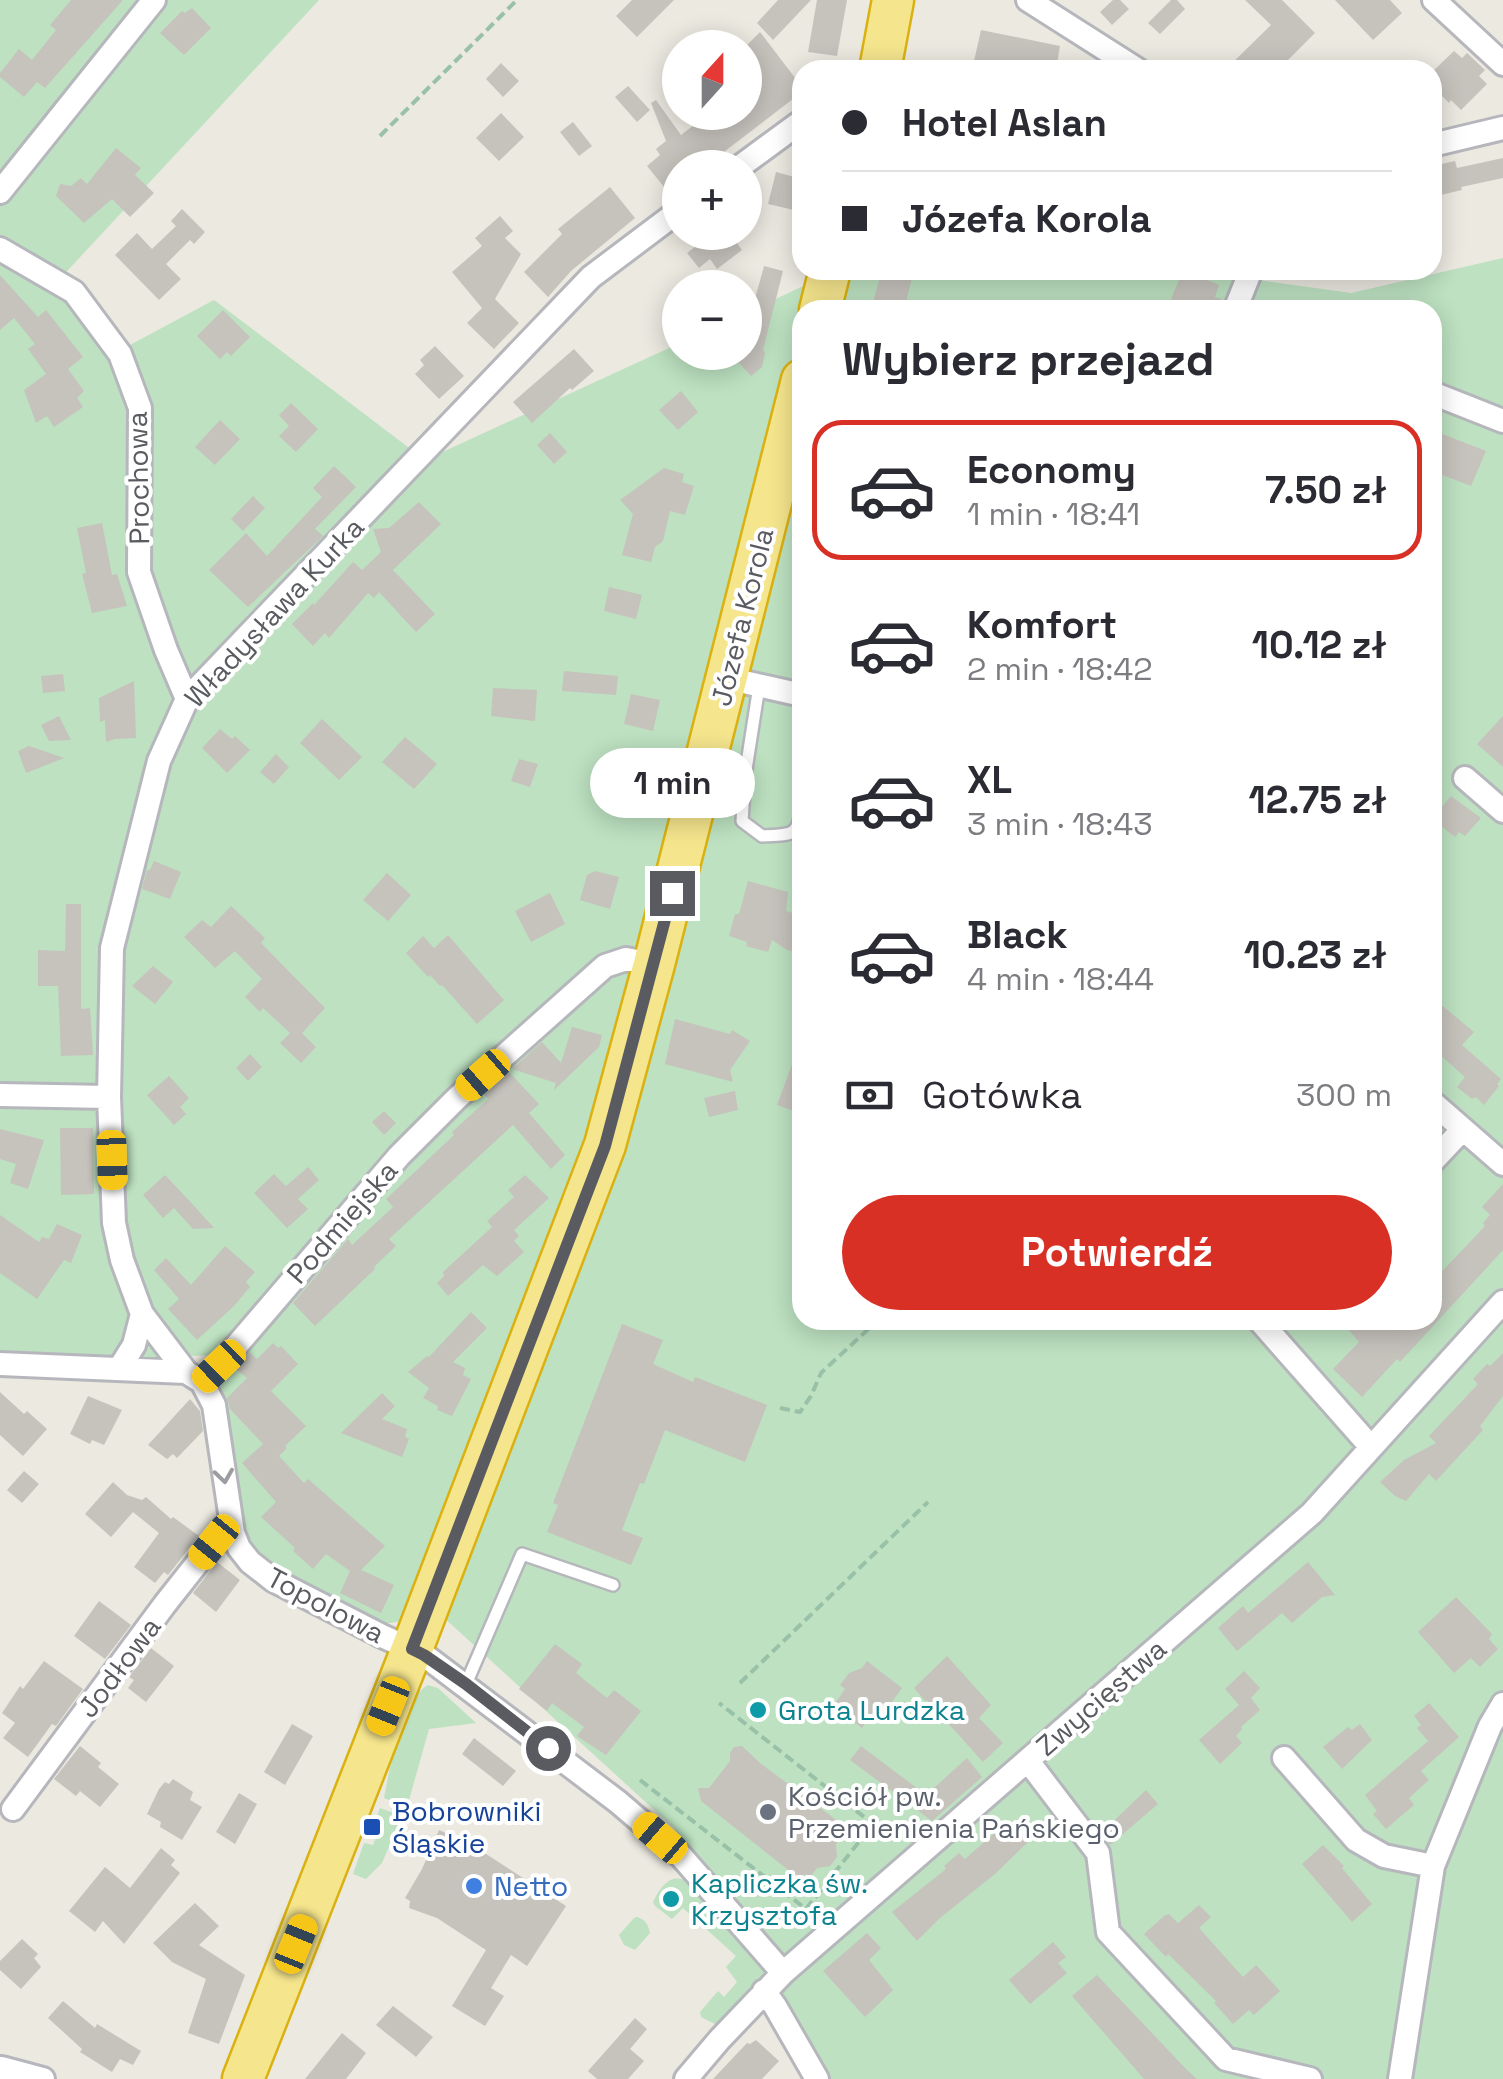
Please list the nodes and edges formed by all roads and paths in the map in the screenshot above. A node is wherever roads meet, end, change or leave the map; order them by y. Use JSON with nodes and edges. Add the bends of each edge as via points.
{"nodes":[{"id":1,"x":154,"y":0,"type":"edge"},
{"id":2,"x":517,"y":0,"type":"edge"},
{"id":3,"x":892,"y":0,"type":"edge"},
{"id":4,"x":1028,"y":0,"type":"edge"},
{"id":5,"x":1434,"y":0,"type":"edge"},
{"id":6,"x":882,"y":60,"type":"edge"},
{"id":7,"x":1122,"y":60,"type":"edge"},
{"id":8,"x":1503,"y":64,"type":"edge"},
{"id":9,"x":792,"y":128,"type":"edge"},
{"id":10,"x":1503,"y":128,"type":"edge"},
{"id":11,"x":380,"y":136,"type":"dead end"},
{"id":12,"x":1442,"y":143,"type":"edge"},
{"id":13,"x":762,"y":150,"type":"edge"},
{"id":14,"x":0,"y":192,"type":"edge"},
{"id":15,"x":662,"y":224,"type":"edge"},
{"id":16,"x":0,"y":248,"type":"edge"},
{"id":17,"x":1442,"y":397,"type":"edge"},
{"id":18,"x":1503,"y":421,"type":"edge"},
{"id":19,"x":792,"y":431,"type":"edge"},
{"id":20,"x":743,"y":682,"type":"junction"},
{"id":21,"x":792,"y":693,"type":"edge"},
{"id":22,"x":187,"y":699,"type":"junction"},
{"id":23,"x":1465,"y":778,"type":"dead end"},
{"id":24,"x":1503,"y":811,"type":"edge"},
{"id":25,"x":792,"y":832,"type":"edge"},
{"id":26,"x":654,"y":964,"type":"junction"},
{"id":27,"x":0,"y":1095,"type":"edge"},
{"id":28,"x":109,"y":1097,"type":"junction"},
{"id":29,"x":1442,"y":1111,"type":"edge"},
{"id":30,"x":1463,"y":1129,"type":"junction"},
{"id":31,"x":1442,"y":1151,"type":"edge"},
{"id":32,"x":1503,"y":1164,"type":"edge"},
{"id":33,"x":1503,"y":1302,"type":"edge"},
{"id":34,"x":142,"y":1314,"type":"junction"},
{"id":35,"x":867,"y":1330,"type":"edge"},
{"id":36,"x":1276,"y":1330,"type":"edge"},
{"id":37,"x":0,"y":1364,"type":"edge"},
{"id":38,"x":119,"y":1369,"type":"junction"},
{"id":39,"x":194,"y":1377,"type":"junction"},
{"id":40,"x":780,"y":1408,"type":"dead end"},
{"id":41,"x":1370,"y":1446,"type":"junction"},
{"id":42,"x":928,"y":1502,"type":"dead end"},
{"id":43,"x":233,"y":1533,"type":"junction"},
{"id":44,"x":613,"y":1586,"type":"dead end"},
{"id":45,"x":412,"y":1649,"type":"junction"},
{"id":46,"x":740,"y":1682,"type":"dead end"},
{"id":47,"x":466,"y":1684,"type":"junction"},
{"id":48,"x":719,"y":1703,"type":"dead end"},
{"id":49,"x":1503,"y":1704,"type":"edge"},
{"id":50,"x":1284,"y":1758,"type":"dead end"},
{"id":51,"x":1028,"y":1761,"type":"junction"},
{"id":52,"x":640,"y":1780,"type":"dead end"},
{"id":53,"x":13,"y":1809,"type":"dead end"},
{"id":54,"x":1432,"y":1866,"type":"junction"},
{"id":55,"x":784,"y":1972,"type":"junction"},
{"id":56,"x":764,"y":1991,"type":"junction"},
{"id":57,"x":0,"y":2070,"type":"edge"},
{"id":58,"x":43,"y":2079,"type":"edge"},
{"id":59,"x":242,"y":2079,"type":"edge"},
{"id":60,"x":686,"y":2079,"type":"edge"},
{"id":61,"x":817,"y":2079,"type":"edge"},
{"id":62,"x":1310,"y":2079,"type":"edge"},
{"id":63,"x":1400,"y":2079,"type":"edge"}],
"edges":[{"from":1,"to":14,"type":"street"},
{"from":2,"to":11,"type":"path"},
{"from":3,"to":6,"type":"highway"},
{"from":4,"to":7,"type":"street"},
{"from":5,"to":8,"type":"street"},
{"from":9,"to":13,"type":"street"},
{"from":10,"to":12,"type":"street"},
{"from":15,"to":22,"type":"street","name":"Władysława Kurka","via":[[591,278]]},
{"from":16,"to":22,"type":"street","name":"Prochowa","via":[[74,292],[120,354],[140,408],[139,572]]},
{"from":17,"to":18,"type":"street"},
{"from":19,"to":20,"type":"highway","name":"Józefa Korola"},
{"from":20,"to":21,"type":"street"},
{"from":20,"to":25,"type":"lane","via":[[742,821],[762,836]]},
{"from":20,"to":26,"type":"highway","name":"Józefa Korola"},
{"from":22,"to":28,"type":"street","name":"Władysława Kurka","via":[[159,761],[112,948]]},
{"from":23,"to":24,"type":"street"},
{"from":26,"to":39,"type":"street","name":"Podmiejska","via":[[626,959],[606,966],[457,1098],[219,1366]]},
{"from":26,"to":45,"type":"highway","name":"Józefa Korola","via":[[605,1146]]},
{"from":27,"to":28,"type":"street"},
{"from":28,"to":34,"type":"street","name":"Władysława Kurka","via":[[114,1223]]},
{"from":29,"to":30,"type":"street"},
{"from":30,"to":31,"type":"street"},
{"from":30,"to":32,"type":"street"},
{"from":33,"to":41,"type":"street","name":"Zwycięstwa"},
{"from":34,"to":38,"type":"street"},
{"from":34,"to":39,"type":"street","name":"Władysława Kurka"},
{"from":35,"to":40,"type":"path","via":[[821,1373],[800,1412]]},
{"from":36,"to":41,"type":"street"},
{"from":37,"to":38,"type":"street"},
{"from":38,"to":39,"type":"street"},
{"from":39,"to":43,"type":"street","name":"Topolowa","one_way":true,"via":[[214,1405]]},
{"from":41,"to":51,"type":"street","name":"Zwycięstwa","via":[[1312,1513]]},
{"from":42,"to":46,"type":"path"},
{"from":43,"to":45,"type":"street","name":"Topolowa","via":[[250,1562],[273,1580]]},
{"from":43,"to":53,"type":"street","name":"Jodłowa","via":[[214,1542]]},
{"from":44,"to":47,"type":"lane","via":[[522,1554]]},
{"from":45,"to":47,"type":"street","name":"Topolowa"},
{"from":45,"to":59,"type":"highway","name":"Józefa Korola"},
{"from":47,"to":55,"type":"street","name":"Topolowa","via":[[681,1856]]},
{"from":48,"to":52,"type":"path","via":[[873,1824],[806,1910]]},
{"from":49,"to":54,"type":"street"},
{"from":50,"to":54,"type":"street","via":[[1356,1840],[1384,1856]]},
{"from":51,"to":55,"type":"street","name":"Zwycięstwa"},
{"from":51,"to":62,"type":"street","via":[[1098,1853],[1108,1932],[1226,2059]]},
{"from":54,"to":63,"type":"street"},
{"from":55,"to":56,"type":"street","name":"Zwycięstwa"},
{"from":56,"to":60,"type":"street","name":"Zwycięstwa"},
{"from":56,"to":61,"type":"street"},
{"from":57,"to":58,"type":"street"}]}
